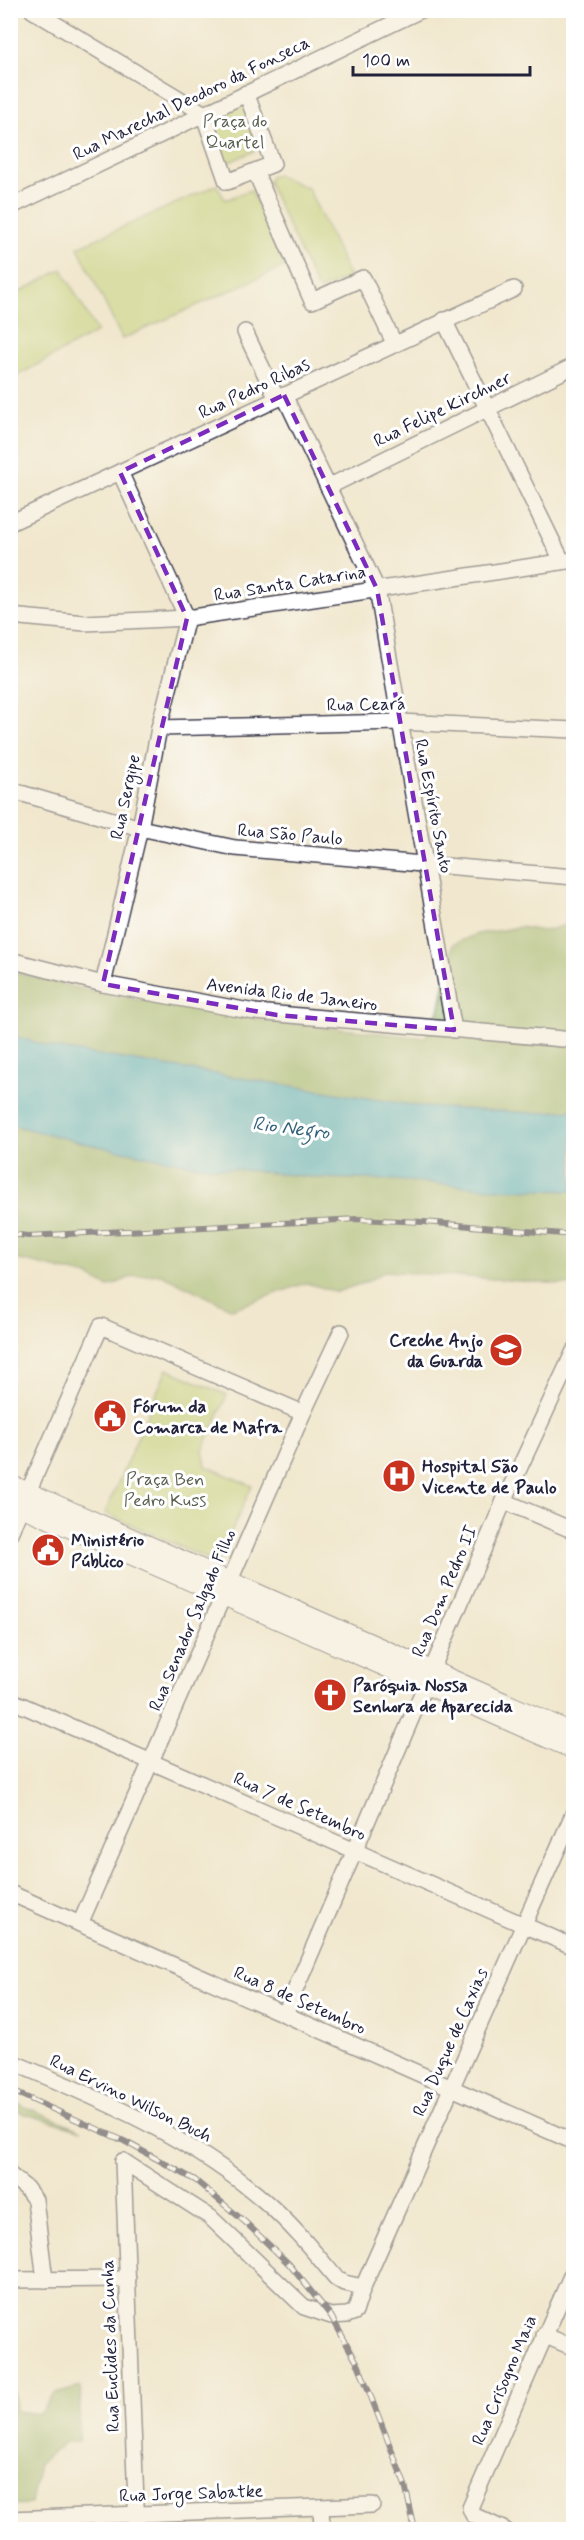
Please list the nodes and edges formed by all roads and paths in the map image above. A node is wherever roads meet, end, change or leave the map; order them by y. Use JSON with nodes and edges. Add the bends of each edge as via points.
{"nodes":[{"id":1,"x":32,"y":10,"type":"edge"},
{"id":2,"x":410,"y":12,"type":"edge"},
{"id":3,"x":246,"y":93,"type":"junction"},
{"id":4,"x":203,"y":113,"type":"junction"},
{"id":5,"x":255,"y":171,"type":"junction"},
{"id":6,"x":10,"y":207,"type":"edge"},
{"id":7,"x":514,"y":289,"type":"dead end"},
{"id":8,"x":444,"y":320,"type":"junction"},
{"id":9,"x":245,"y":332,"type":"dead end"},
{"id":10,"x":394,"y":343,"type":"junction"},
{"id":11,"x":573,"y":366,"type":"edge"},
{"id":12,"x":280,"y":397,"type":"junction"},
{"id":13,"x":487,"y":408,"type":"junction"},
{"id":14,"x":120,"y":472,"type":"junction"},
{"id":15,"x":328,"y":487,"type":"junction"},
{"id":16,"x":10,"y":523,"type":"edge"},
{"id":17,"x":568,"y":560,"type":"edge"},
{"id":18,"x":377,"y":589,"type":"junction"},
{"id":19,"x":10,"y":616,"type":"edge"},
{"id":20,"x":187,"y":618,"type":"junction"},
{"id":21,"x":399,"y":722,"type":"junction"},
{"id":22,"x":159,"y":728,"type":"junction"},
{"id":23,"x":573,"y":730,"type":"edge"},
{"id":24,"x":10,"y":790,"type":"edge"},
{"id":25,"x":140,"y":828,"type":"junction"},
{"id":26,"x":426,"y":865,"type":"junction"},
{"id":27,"x":573,"y":877,"type":"edge"},
{"id":28,"x":10,"y":960,"type":"edge"},
{"id":29,"x":103,"y":984,"type":"junction"},
{"id":30,"x":454,"y":1030,"type":"junction"},
{"id":31,"x":573,"y":1040,"type":"edge"},
{"id":32,"x":341,"y":1332,"type":"dead end"},
{"id":33,"x":573,"y":1351,"type":"edge"},
{"id":34,"x":303,"y":1413,"type":"junction"},
{"id":35,"x":10,"y":1485,"type":"edge"},
{"id":36,"x":21,"y":1500,"type":"edge"},
{"id":37,"x":504,"y":1501,"type":"junction"},
{"id":38,"x":573,"y":1531,"type":"edge"},
{"id":39,"x":10,"y":1533,"type":"edge"},
{"id":40,"x":226,"y":1588,"type":"junction"},
{"id":41,"x":428,"y":1677,"type":"junction"},
{"id":42,"x":10,"y":1700,"type":"edge"},
{"id":43,"x":573,"y":1734,"type":"edge"},
{"id":44,"x":573,"y":1749,"type":"edge"},
{"id":45,"x":152,"y":1762,"type":"junction"},
{"id":46,"x":573,"y":1812,"type":"edge"},
{"id":47,"x":355,"y":1851,"type":"junction"},
{"id":48,"x":10,"y":1893,"type":"edge"},
{"id":49,"x":80,"y":1924,"type":"junction"},
{"id":50,"x":524,"y":1925,"type":"junction"},
{"id":51,"x":573,"y":1947,"type":"edge"},
{"id":52,"x":285,"y":2014,"type":"junction"},
{"id":53,"x":14,"y":2063,"type":"dead end"},
{"id":54,"x":451,"y":2088,"type":"junction"},
{"id":55,"x":573,"y":2142,"type":"edge"},
{"id":56,"x":10,"y":2175,"type":"edge"},
{"id":57,"x":573,"y":2269,"type":"edge"},
{"id":58,"x":128,"y":2279,"type":"junction"},
{"id":59,"x":10,"y":2280,"type":"edge"},
{"id":60,"x":45,"y":2280,"type":"junction"},
{"id":61,"x":363,"y":2287,"type":"junction"},
{"id":62,"x":304,"y":2307,"type":"joint"},
{"id":63,"x":544,"y":2335,"type":"junction"},
{"id":64,"x":573,"y":2348,"type":"edge"},
{"id":65,"x":372,"y":2505,"type":"dead end"},
{"id":66,"x":321,"y":2507,"type":"junction"},
{"id":67,"x":10,"y":2519,"type":"edge"},
{"id":68,"x":136,"y":2522,"type":"edge"},
{"id":69,"x":322,"y":2529,"type":"edge"},
{"id":70,"x":505,"y":2529,"type":"edge"}],
"edges":[{"from":1,"to":4,"type":"street"},
{"from":2,"to":3,"type":"street","name":"Rua Marechal Deodoro da Fonseca"},
{"from":3,"to":4,"type":"street","name":"Rua Marechal Deodoro da Fonseca"},
{"from":3,"to":5,"type":"street","via":[[273,163]]},
{"from":4,"to":5,"type":"street","via":[[226,181]]},
{"from":4,"to":6,"type":"street","name":"Rua Marechal Deodoro da Fonseca"},
{"from":5,"to":10,"type":"street","via":[[312,301],[363,278]]},
{"from":7,"to":8,"type":"street","name":"Rua Pedro Ribas"},
{"from":8,"to":10,"type":"street","name":"Rua Pedro Ribas"},
{"from":8,"to":13,"type":"street"},
{"from":9,"to":12,"type":"street","name":"Rua Espírito Santo"},
{"from":10,"to":12,"type":"street","name":"Rua Pedro Ribas"},
{"from":11,"to":13,"type":"street","name":"Rua Felipe Kirchner"},
{"from":12,"to":14,"type":"street","name":"Rua Pedro Ribas"},
{"from":12,"to":15,"type":"street","name":"Rua Espírito Santo"},
{"from":13,"to":15,"type":"street","name":"Rua Felipe Kirchner"},
{"from":13,"to":17,"type":"street"},
{"from":14,"to":16,"type":"street","name":"Rua Pedro Ribas"},
{"from":14,"to":20,"type":"street"},
{"from":15,"to":18,"type":"street","name":"Rua Espírito Santo"},
{"from":17,"to":18,"type":"street","name":"Rua Santa Catarina"},
{"from":18,"to":20,"type":"street","name":"Rua Santa Catarina"},
{"from":18,"to":21,"type":"street","name":"Rua Espírito Santo"},
{"from":19,"to":20,"type":"street","name":"Rua Santa Catarina","via":[[85,623]]},
{"from":20,"to":22,"type":"street","name":"Rua Sergipe"},
{"from":21,"to":22,"type":"street","name":"Rua Ceará"},
{"from":21,"to":23,"type":"street","name":"Rua Ceará"},
{"from":21,"to":26,"type":"street","name":"Rua Espírito Santo"},
{"from":22,"to":25,"type":"street","name":"Rua Sergipe"},
{"from":24,"to":25,"type":"street","name":"Rua São Paulo"},
{"from":25,"to":26,"type":"street","name":"Rua São Paulo","via":[[245,850]]},
{"from":25,"to":29,"type":"street","name":"Rua Sergipe"},
{"from":26,"to":27,"type":"street","name":"Rua São Paulo"},
{"from":26,"to":30,"type":"street","name":"Rua Espírito Santo"},
{"from":28,"to":29,"type":"street","name":"Avenida Rio de Janeiro"},
{"from":29,"to":30,"type":"street","name":"Avenida Rio de Janeiro","via":[[255,1012]]},
{"from":30,"to":31,"type":"street","name":"Avenida Rio de Janeiro"},
{"from":32,"to":34,"type":"street","name":"Rua Senador Salgado Filho"},
{"from":33,"to":37,"type":"street","name":"Rua Dom Pedro II"},
{"from":34,"to":36,"type":"street","via":[[101,1326]]},
{"from":34,"to":40,"type":"street","name":"Rua Senador Salgado Filho"},
{"from":35,"to":36,"type":"main road"},
{"from":36,"to":39,"type":"street"},
{"from":36,"to":40,"type":"main road"},
{"from":37,"to":38,"type":"street"},
{"from":37,"to":41,"type":"street","name":"Rua Dom Pedro II"},
{"from":40,"to":41,"type":"main road"},
{"from":40,"to":45,"type":"street","name":"Rua Senador Salgado Filho"},
{"from":41,"to":43,"type":"main road"},
{"from":41,"to":44,"type":"main road"},
{"from":41,"to":47,"type":"street","name":"Rua Dom Pedro II"},
{"from":42,"to":45,"type":"street","name":"Rua 7 de Setembro"},
{"from":45,"to":47,"type":"street","name":"Rua 7 de Setembro"},
{"from":45,"to":49,"type":"street","name":"Rua Senador Salgado Filho"},
{"from":46,"to":50,"type":"street","name":"Rua Duque de Caxias"},
{"from":47,"to":50,"type":"street","name":"Rua 7 de Setembro"},
{"from":47,"to":52,"type":"street","name":"Rua Dom Pedro II"},
{"from":48,"to":49,"type":"street","name":"Rua 8 de Setembro"},
{"from":49,"to":52,"type":"street","name":"Rua 8 de Setembro"},
{"from":50,"to":51,"type":"street","name":"Rua 7 de Setembro"},
{"from":50,"to":54,"type":"street","name":"Rua Duque de Caxias"},
{"from":52,"to":54,"type":"street","name":"Rua 8 de Setembro"},
{"from":53,"to":61,"type":"street","name":"Rua Ervino Wilson Buch","via":[[115,2107],[210,2158],[284,2219],[336,2278]]},
{"from":54,"to":55,"type":"street","name":"Rua 8 de Setembro"},
{"from":54,"to":61,"type":"street","name":"Rua Duque de Caxias"},
{"from":56,"to":60,"type":"street","via":[[35,2200]]},
{"from":57,"to":63,"type":"street","name":"Rua Crisogno Maia"},
{"from":58,"to":60,"type":"street"},
{"from":58,"to":62,"type":"street","name":"Rua Euclides da Cunha","via":[[123,2162],[210,2217]]},
{"from":58,"to":68,"type":"street","name":"Rua Euclides da Cunha"},
{"from":59,"to":60,"type":"street"},
{"from":61,"to":62,"type":"street","name":"Rua Duque de Caxias","via":[[356,2312],[331,2316]]},
{"from":63,"to":64,"type":"street"},
{"from":63,"to":70,"type":"street","name":"Rua Crisogno Maia","via":[[470,2508],[473,2516]]},
{"from":65,"to":66,"type":"street","name":"Rua Jorge Sabatke"},
{"from":66,"to":68,"type":"street","name":"Rua Jorge Sabatke"},
{"from":66,"to":69,"type":"street"},
{"from":67,"to":68,"type":"street","name":"Rua Jorge Sabatke"}]}
